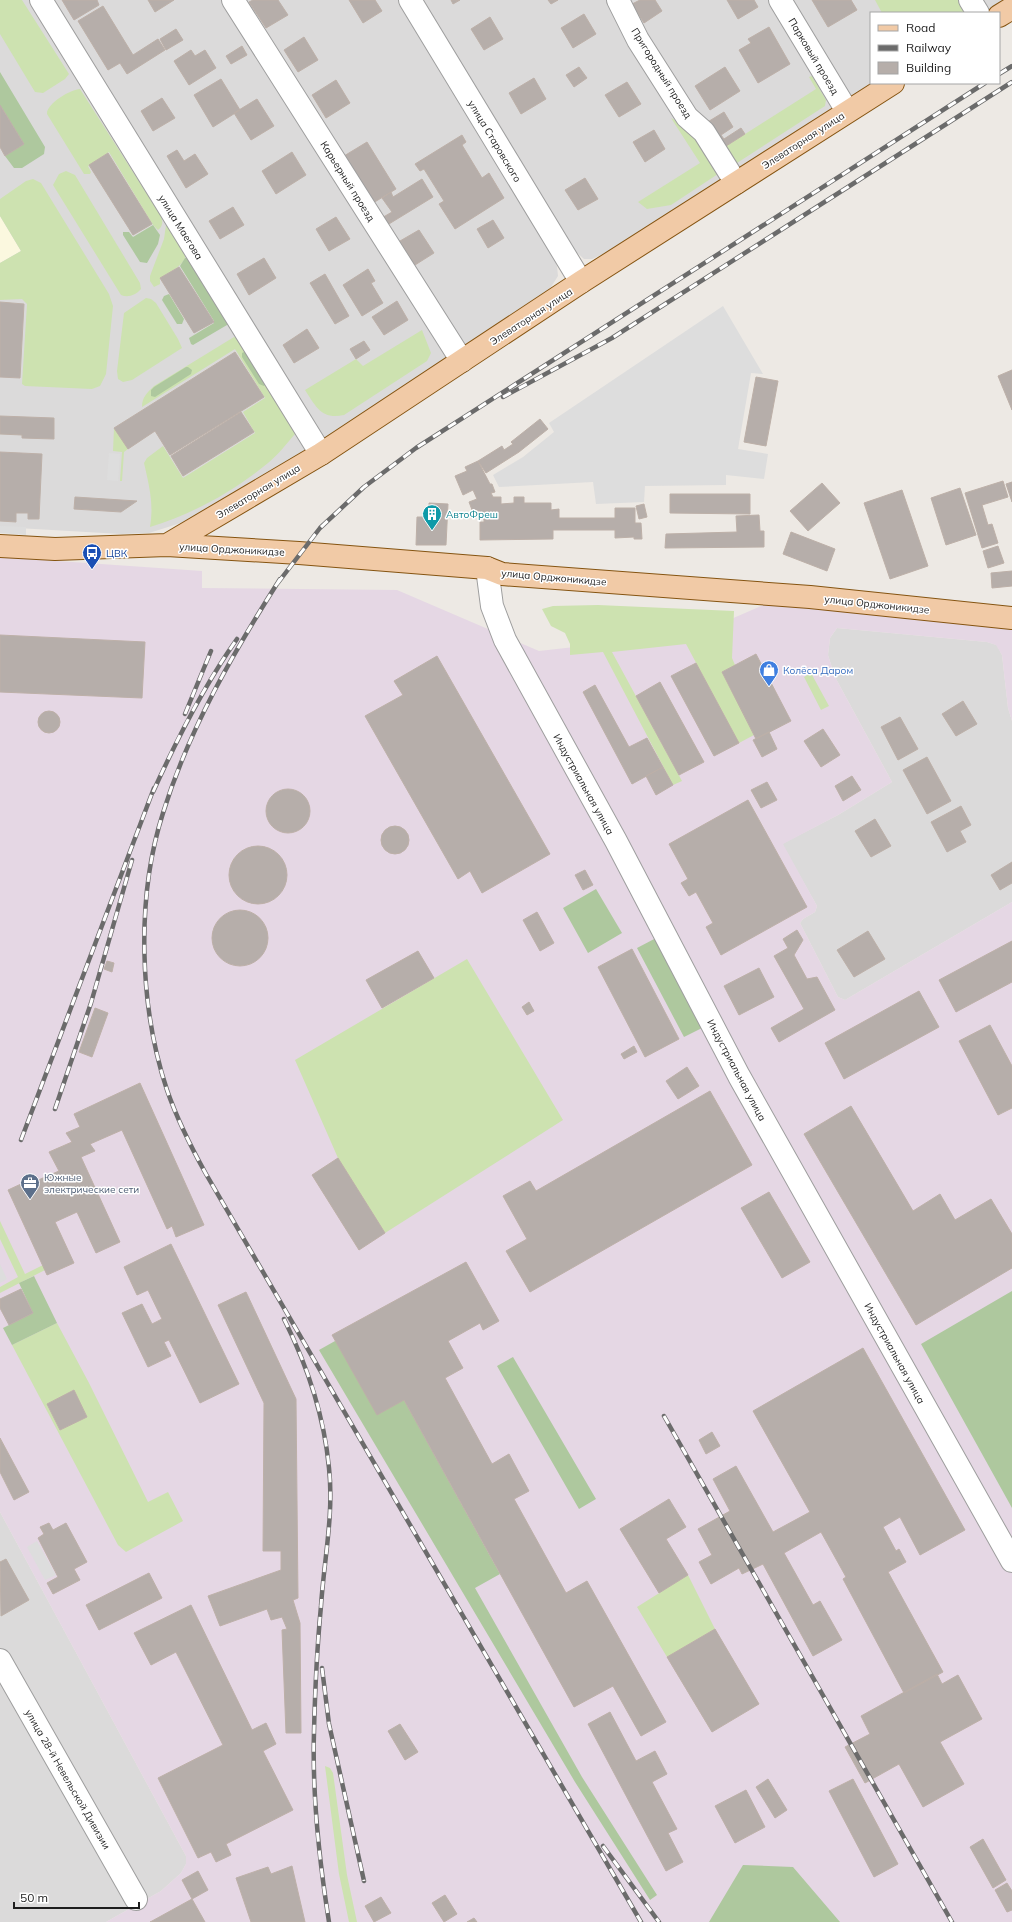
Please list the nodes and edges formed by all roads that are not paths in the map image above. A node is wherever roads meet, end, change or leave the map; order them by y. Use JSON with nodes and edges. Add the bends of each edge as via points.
{"nodes":[{"id":1,"x":41,"y":0,"type":"edge"},
{"id":2,"x":233,"y":0,"type":"edge"},
{"id":3,"x":410,"y":0,"type":"edge"},
{"id":4,"x":618,"y":0,"type":"edge"},
{"id":5,"x":780,"y":0,"type":"edge"},
{"id":6,"x":970,"y":0,"type":"edge"},
{"id":7,"x":1012,"y":8,"type":"edge"},
{"id":8,"x":977,"y":12,"type":"edge"},
{"id":9,"x":1000,"y":15,"type":"edge"},
{"id":10,"x":891,"y":84,"type":"edge"},
{"id":11,"x":847,"y":111,"type":"junction"},
{"id":12,"x":736,"y":183,"type":"junction"},
{"id":13,"x":581,"y":282,"type":"junction"},
{"id":14,"x":462,"y":361,"type":"junction"},
{"id":15,"x":321,"y":454,"type":"junction"},
{"id":16,"x":167,"y":545,"type":"junction"},
{"id":17,"x":0,"y":546,"type":"edge"},
{"id":18,"x":487,"y":568,"type":"junction"},
{"id":19,"x":1012,"y":618,"type":"edge"},
{"id":20,"x":1012,"y":1561,"type":"edge"},
{"id":21,"x":0,"y":1660,"type":"edge"},
{"id":22,"x":136,"y":1899,"type":"dead end"}],
"edges":[{"from":1,"to":15,"type":"street","name":"улица Маегова"},
{"from":2,"to":14,"type":"street","name":"Карьерный проезд"},
{"from":3,"to":13,"type":"street","name":"улица Старовского"},
{"from":4,"to":12,"type":"street","name":"Пригородный проезд","via":[[638,40],[687,117],[704,132]]},
{"from":5,"to":11,"type":"street","name":"Парковый проезд"},
{"from":6,"to":8,"type":"street"},
{"from":7,"to":9,"type":"main road"},
{"from":10,"to":11,"type":"main road","name":"Элеваторная улица"},
{"from":11,"to":12,"type":"main road","name":"Элеваторная улица"},
{"from":12,"to":13,"type":"main road","name":"Элеваторная улица"},
{"from":13,"to":14,"type":"main road","name":"Элеваторная улица"},
{"from":14,"to":15,"type":"main road","name":"Элеваторная улица"},
{"from":15,"to":16,"type":"main road","name":"Элеваторная улица"},
{"from":16,"to":17,"type":"main road","name":"улица Орджоникидзе","via":[[55,549]]},
{"from":16,"to":18,"type":"main road","name":"улица Орджоникидзе"},
{"from":18,"to":19,"type":"main road","name":"улица Орджоникидзе","via":[[502,574],[769,593]]},
{"from":18,"to":20,"type":"street","name":"Индустриальная улица","via":[[492,606],[505,640],[616,841],[739,1076]]},
{"from":21,"to":22,"type":"street","name":"улица 28-й Невельской Дивизии"}]}
